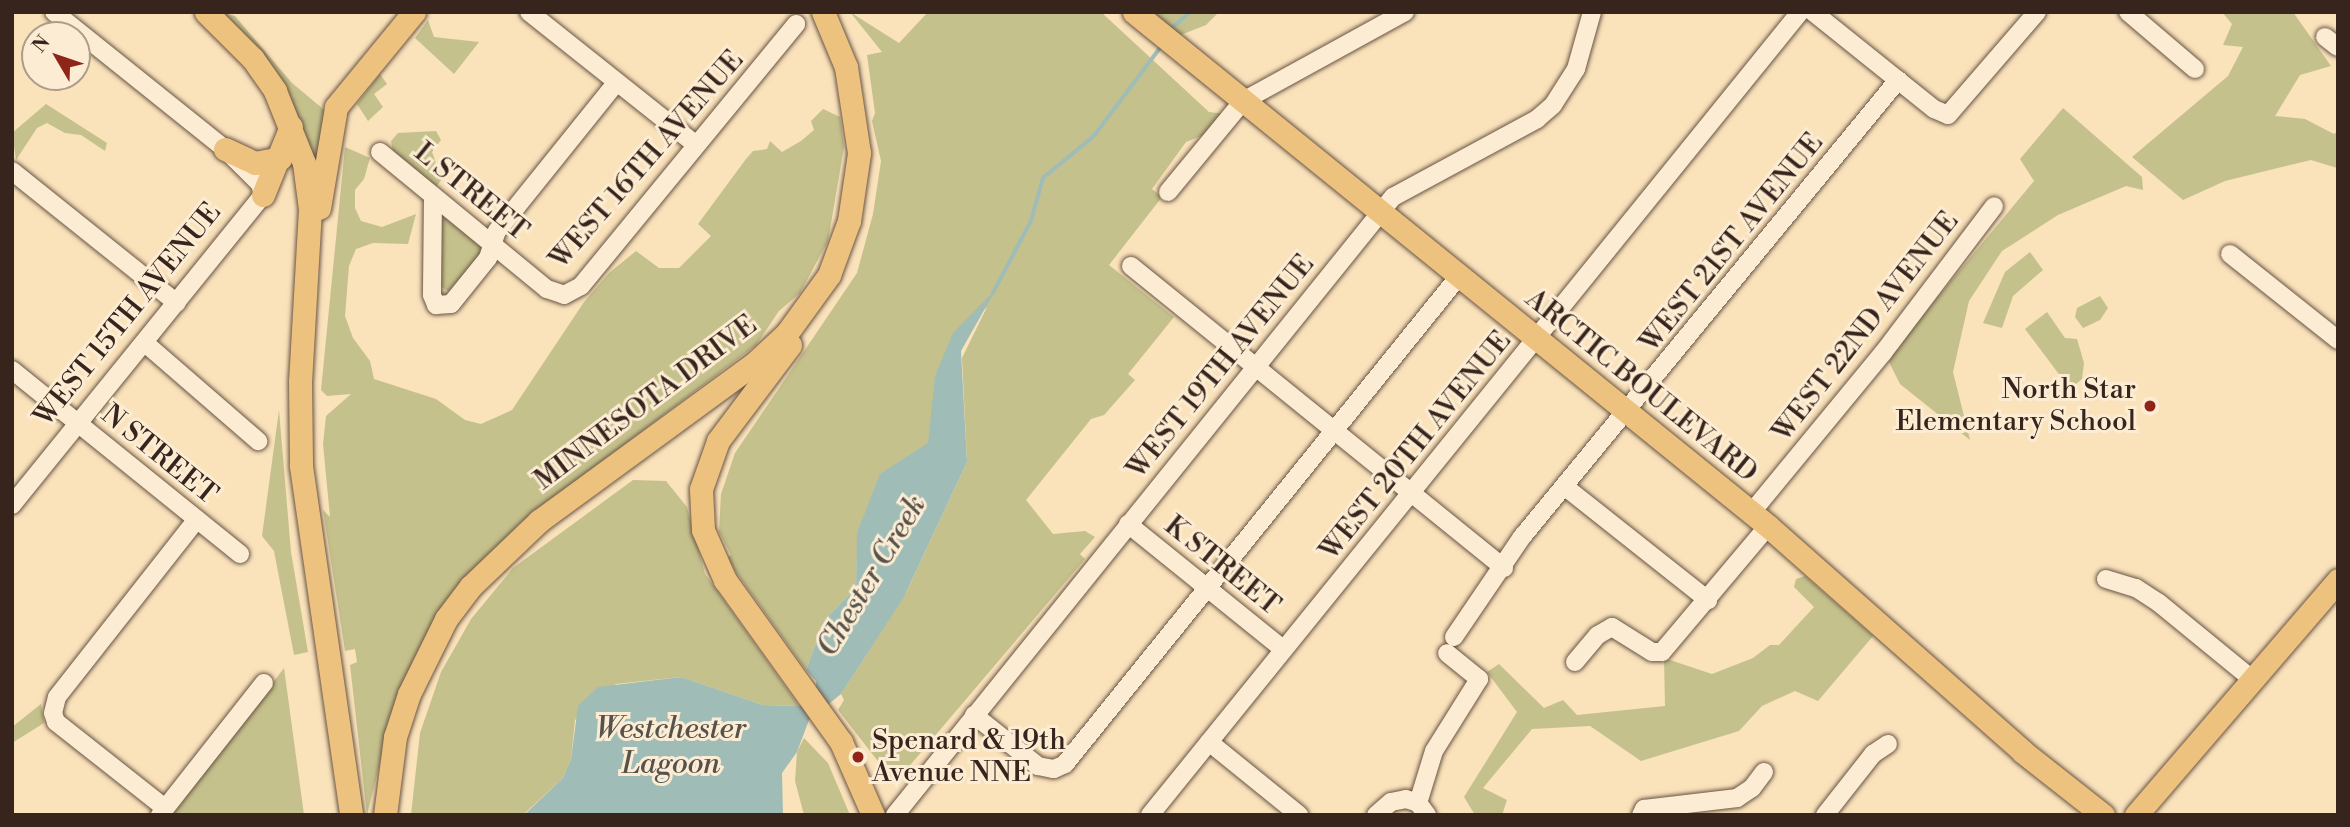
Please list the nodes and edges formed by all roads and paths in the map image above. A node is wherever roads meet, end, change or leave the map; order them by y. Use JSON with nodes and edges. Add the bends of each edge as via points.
{"nodes":[{"id":1,"x":54,"y":12,"type":"edge"},
{"id":2,"x":206,"y":12,"type":"edge"},
{"id":3,"x":414,"y":12,"type":"edge"},
{"id":4,"x":529,"y":12,"type":"edge"},
{"id":5,"x":823,"y":12,"type":"edge"},
{"id":6,"x":1134,"y":12,"type":"edge"},
{"id":7,"x":1405,"y":12,"type":"edge"},
{"id":8,"x":1592,"y":12,"type":"edge"},
{"id":9,"x":1800,"y":12,"type":"edge"},
{"id":10,"x":1813,"y":12,"type":"edge"},
{"id":11,"x":2036,"y":12,"type":"edge"},
{"id":12,"x":2128,"y":12,"type":"edge"},
{"id":13,"x":796,"y":24,"type":"dead end"},
{"id":14,"x":2195,"y":69,"type":"dead end"},
{"id":15,"x":1898,"y":80,"type":"junction"},
{"id":16,"x":617,"y":82,"type":"junction"},
{"id":17,"x":1243,"y":101,"type":"junction"},
{"id":18,"x":291,"y":126,"type":"junction"},
{"id":19,"x":695,"y":144,"type":"junction"},
{"id":20,"x":225,"y":149,"type":"junction"},
{"id":21,"x":380,"y":152,"type":"dead end"},
{"id":22,"x":281,"y":158,"type":"junction"},
{"id":23,"x":12,"y":172,"type":"edge"},
{"id":24,"x":1168,"y":192,"type":"dead end"},
{"id":25,"x":263,"y":195,"type":"junction"},
{"id":26,"x":433,"y":196,"type":"junction"},
{"id":27,"x":1994,"y":206,"type":"dead end"},
{"id":28,"x":1380,"y":212,"type":"junction"},
{"id":29,"x":493,"y":244,"type":"junction"},
{"id":30,"x":2231,"y":254,"type":"dead end"},
{"id":31,"x":1131,"y":267,"type":"dead end"},
{"id":32,"x":829,"y":275,"type":"junction"},
{"id":33,"x":1459,"y":276,"type":"junction"},
{"id":34,"x":308,"y":284,"type":"junction"},
{"id":35,"x":564,"y":295,"type":"joint"},
{"id":36,"x":177,"y":303,"type":"junction"},
{"id":37,"x":1537,"y":340,"type":"junction"},
{"id":38,"x":2338,"y":340,"type":"edge"},
{"id":39,"x":145,"y":343,"type":"junction"},
{"id":40,"x":1256,"y":367,"type":"junction"},
{"id":41,"x":12,"y":370,"type":"edge"},
{"id":42,"x":1628,"y":413,"type":"junction"},
{"id":43,"x":78,"y":423,"type":"junction"},
{"id":44,"x":1335,"y":432,"type":"junction"},
{"id":45,"x":258,"y":441,"type":"dead end"},
{"id":46,"x":1564,"y":486,"type":"junction"},
{"id":47,"x":1411,"y":493,"type":"junction"},
{"id":48,"x":12,"y":505,"type":"edge"},
{"id":49,"x":197,"y":519,"type":"junction"},
{"id":50,"x":1759,"y":520,"type":"junction"},
{"id":51,"x":1128,"y":524,"type":"junction"},
{"id":52,"x":240,"y":554,"type":"dead end"},
{"id":53,"x":1504,"y":568,"type":"junction"},
{"id":54,"x":2106,"y":579,"type":"dead end"},
{"id":55,"x":2338,"y":580,"type":"edge"},
{"id":56,"x":1207,"y":587,"type":"junction"},
{"id":57,"x":1707,"y":600,"type":"junction"},
{"id":58,"x":1283,"y":649,"type":"junction"},
{"id":59,"x":1575,"y":662,"type":"dead end"},
{"id":60,"x":2253,"y":680,"type":"junction"},
{"id":61,"x":264,"y":683,"type":"dead end"},
{"id":62,"x":974,"y":715,"type":"junction"},
{"id":63,"x":1209,"y":742,"type":"junction"},
{"id":64,"x":1888,"y":744,"type":"dead end"},
{"id":65,"x":1764,"y":772,"type":"dead end"},
{"id":66,"x":911,"y":794,"type":"junction"},
{"id":67,"x":871,"y":808,"type":"edge"},
{"id":68,"x":1423,"y":809,"type":"edge"},
{"id":69,"x":163,"y":811,"type":"edge"},
{"id":70,"x":351,"y":815,"type":"edge"},
{"id":71,"x":385,"y":815,"type":"edge"},
{"id":72,"x":895,"y":815,"type":"edge"},
{"id":73,"x":1150,"y":815,"type":"edge"},
{"id":74,"x":1299,"y":815,"type":"edge"},
{"id":75,"x":1376,"y":815,"type":"edge"},
{"id":76,"x":1641,"y":815,"type":"edge"},
{"id":77,"x":1825,"y":815,"type":"edge"},
{"id":78,"x":2103,"y":815,"type":"edge"},
{"id":79,"x":2136,"y":815,"type":"edge"}],
"edges":[{"from":1,"to":20,"type":"street"},
{"from":2,"to":18,"type":"main road","via":[[253,59]]},
{"from":3,"to":34,"type":"main road","via":[[336,107]]},
{"from":4,"to":16,"type":"street"},
{"from":5,"to":32,"type":"main road","name":"MINNESOTA DRIVE","via":[[846,67],[859,153],[852,212]]},
{"from":6,"to":17,"type":"main road","name":"ARCTIC BOULEVARD"},
{"from":7,"to":17,"type":"street"},
{"from":8,"to":28,"type":"street","name":"WEST 19TH AVENUE","via":[[1576,69],[1553,105],[1537,119],[1393,197]]},
{"from":9,"to":37,"type":"street","name":"WEST 20TH AVENUE"},
{"from":10,"to":15,"type":"street"},
{"from":11,"to":15,"type":"street","via":[[1948,115]]},
{"from":12,"to":14,"type":"street"},
{"from":13,"to":19,"type":"street","name":"WEST 16TH AVENUE"},
{"from":15,"to":42,"type":"street","name":"WEST 21ST AVENUE"},
{"from":16,"to":19,"type":"street"},
{"from":16,"to":29,"type":"street","via":[[496,231]]},
{"from":17,"to":24,"type":"street"},
{"from":17,"to":28,"type":"main road","name":"ARCTIC BOULEVARD"},
{"from":18,"to":22,"type":"main road"},
{"from":18,"to":34,"type":"main road","via":[[308,187]]},
{"from":19,"to":35,"type":"street","name":"WEST 16TH AVENUE","via":[[580,286]]},
{"from":20,"to":22,"type":"main road","via":[[255,163]]},
{"from":20,"to":25,"type":"street","via":[[260,184]]},
{"from":21,"to":26,"type":"street","name":"L STREET"},
{"from":22,"to":25,"type":"main road"},
{"from":23,"to":36,"type":"street"},
{"from":25,"to":36,"type":"street","name":"WEST 15TH AVENUE"},
{"from":26,"to":29,"type":"street","name":"L STREET"},
{"from":26,"to":29,"type":"street","via":[[432,295],[436,306],[451,304],[488,258]]},
{"from":27,"to":50,"type":"street","name":"WEST 22ND AVENUE"},
{"from":28,"to":33,"type":"main road","name":"ARCTIC BOULEVARD"},
{"from":28,"to":40,"type":"street","name":"WEST 19TH AVENUE"},
{"from":29,"to":35,"type":"street","name":"L STREET","via":[[547,289]]},
{"from":30,"to":38,"type":"street"},
{"from":31,"to":40,"type":"street"},
{"from":32,"to":67,"type":"main road","via":[[788,349],[718,441],[705,473],[703,530],[715,564],[841,742]]},
{"from":32,"to":71,"type":"main road","name":"MINNESOTA DRIVE","via":[[787,333],[757,362],[539,522],[471,586],[446,620],[409,694],[395,737]]},
{"from":33,"to":37,"type":"main road","name":"ARCTIC BOULEVARD"},
{"from":33,"to":44,"type":"street"},
{"from":34,"to":70,"type":"main road","via":[[300,381],[301,466]]},
{"from":36,"to":39,"type":"street","name":"WEST 15TH AVENUE"},
{"from":37,"to":42,"type":"main road","name":"ARCTIC BOULEVARD"},
{"from":37,"to":47,"type":"street","name":"WEST 20TH AVENUE"},
{"from":39,"to":43,"type":"street","name":"WEST 15TH AVENUE"},
{"from":39,"to":45,"type":"street"},
{"from":40,"to":44,"type":"street"},
{"from":40,"to":51,"type":"street","name":"WEST 19TH AVENUE"},
{"from":41,"to":43,"type":"street","name":"N STREET"},
{"from":42,"to":46,"type":"street","name":"WEST 21ST AVENUE"},
{"from":42,"to":50,"type":"main road","name":"ARCTIC BOULEVARD"},
{"from":43,"to":48,"type":"street","name":"WEST 15TH AVENUE"},
{"from":43,"to":49,"type":"street","name":"N STREET"},
{"from":44,"to":47,"type":"street"},
{"from":44,"to":56,"type":"street"},
{"from":46,"to":53,"type":"street","name":"WEST 21ST AVENUE","via":[[1522,537]]},
{"from":46,"to":57,"type":"street"},
{"from":47,"to":53,"type":"street"},
{"from":47,"to":58,"type":"street","name":"WEST 20TH AVENUE"},
{"from":49,"to":52,"type":"street","name":"N STREET"},
{"from":49,"to":69,"type":"street","via":[[57,697],[53,713],[56,722]]},
{"from":50,"to":57,"type":"street","name":"WEST 22ND AVENUE"},
{"from":50,"to":78,"type":"main road","name":"ARCTIC BOULEVARD","via":[[2023,752]]},
{"from":51,"to":56,"type":"street","name":"K STREET"},
{"from":51,"to":62,"type":"street","name":"WEST 19TH AVENUE"},
{"from":53,"to":68,"type":"street","name":"WEST 21ST AVENUE","via":[[1450,645],[1479,679],[1434,751]]},
{"from":54,"to":60,"type":"street","via":[[2136,588],[2158,603]]},
{"from":55,"to":60,"type":"main road"},
{"from":56,"to":58,"type":"street","name":"K STREET"},
{"from":56,"to":62,"type":"street","via":[[1065,764],[1054,769],[1038,766]]},
{"from":57,"to":59,"type":"street","name":"WEST 22ND AVENUE","via":[[1658,654],[1612,627],[1598,635]]},
{"from":58,"to":63,"type":"street","name":"WEST 20TH AVENUE"},
{"from":60,"to":79,"type":"main road"},
{"from":61,"to":69,"type":"street"},
{"from":62,"to":66,"type":"street","name":"WEST 19TH AVENUE"},
{"from":63,"to":73,"type":"street","name":"WEST 20TH AVENUE"},
{"from":63,"to":74,"type":"street"},
{"from":64,"to":77,"type":"street","via":[[1873,754]]},
{"from":65,"to":76,"type":"street","via":[[1737,798],[1644,809]]},
{"from":66,"to":67,"type":"street"},
{"from":66,"to":72,"type":"street","name":"WEST 19TH AVENUE"},
{"from":68,"to":75,"type":"street","via":[[1399,799]]}]}
